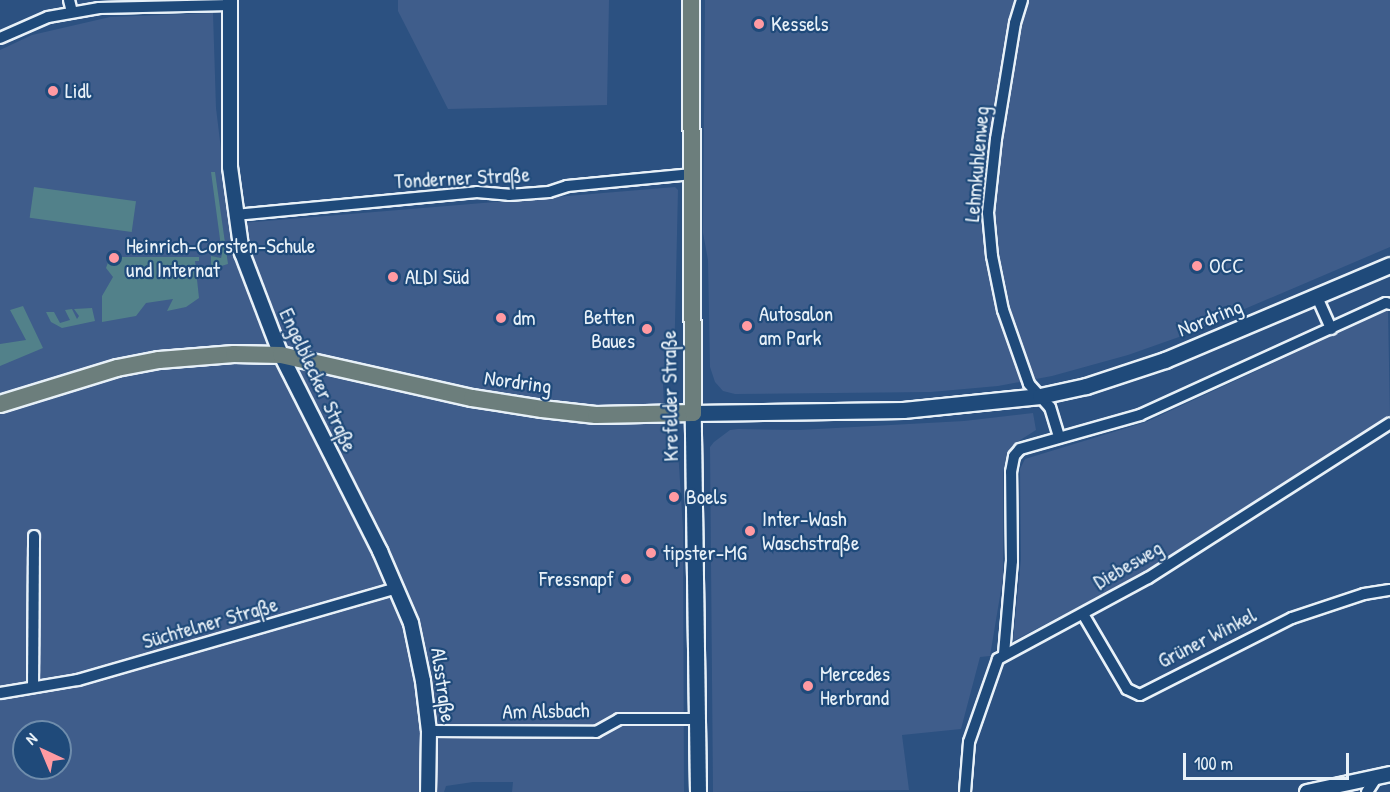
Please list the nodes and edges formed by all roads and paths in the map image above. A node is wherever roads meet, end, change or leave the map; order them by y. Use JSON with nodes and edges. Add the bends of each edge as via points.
{"nodes":[{"id":1,"x":69,"y":0,"type":"edge"},
{"id":2,"x":691,"y":0,"type":"edge"},
{"id":3,"x":1022,"y":0,"type":"edge"},
{"id":4,"x":230,"y":3,"type":"edge"},
{"id":5,"x":98,"y":4,"type":"edge"},
{"id":6,"x":72,"y":12,"type":"junction"},
{"id":7,"x":0,"y":38,"type":"edge"},
{"id":8,"x":692,"y":174,"type":"junction"},
{"id":9,"x":235,"y":215,"type":"junction"},
{"id":10,"x":1390,"y":265,"type":"edge"},
{"id":11,"x":1317,"y":297,"type":"junction"},
{"id":12,"x":1390,"y":304,"type":"edge"},
{"id":13,"x":1331,"y":329,"type":"junction"},
{"id":14,"x":281,"y":355,"type":"junction"},
{"id":15,"x":1040,"y":396,"type":"junction"},
{"id":16,"x":0,"y":404,"type":"edge"},
{"id":17,"x":693,"y":413,"type":"junction"},
{"id":18,"x":1390,"y":423,"type":"edge"},
{"id":19,"x":1059,"y":436,"type":"junction"},
{"id":20,"x":34,"y":536,"type":"dead end"},
{"id":21,"x":396,"y":588,"type":"junction"},
{"id":22,"x":1390,"y":590,"type":"edge"},
{"id":23,"x":1083,"y":614,"type":"junction"},
{"id":24,"x":1004,"y":654,"type":"junction"},
{"id":25,"x":33,"y":687,"type":"junction"},
{"id":26,"x":0,"y":693,"type":"edge"},
{"id":27,"x":697,"y":718,"type":"junction"},
{"id":28,"x":429,"y":731,"type":"junction"},
{"id":29,"x":1390,"y":774,"type":"edge"},
{"id":30,"x":1376,"y":777,"type":"junction"},
{"id":31,"x":1337,"y":789,"type":"edge"},
{"id":32,"x":428,"y":792,"type":"edge"},
{"id":33,"x":698,"y":792,"type":"edge"},
{"id":34,"x":965,"y":792,"type":"edge"},
{"id":35,"x":1307,"y":792,"type":"edge"},
{"id":36,"x":1367,"y":792,"type":"edge"}],
"edges":[{"from":1,"to":6,"type":"street"},
{"from":2,"to":8,"type":"main road","name":"Krefelder Straße"},
{"from":3,"to":15,"type":"street","name":"Lehmkuhlenweg","via":[[997,128],[988,213],[995,281],[1003,310],[1029,384]]},
{"from":4,"to":5,"type":"street"},
{"from":4,"to":9,"type":"street","name":"Engelblecker Straße","via":[[230,167]]},
{"from":5,"to":6,"type":"street"},
{"from":6,"to":7,"type":"street","via":[[48,17]]},
{"from":8,"to":9,"type":"street","name":"Tonderner Straße","via":[[567,186],[549,192],[477,192]]},
{"from":8,"to":17,"type":"main road","name":"Krefelder Straße"},
{"from":9,"to":14,"type":"street","name":"Engelblecker Straße","via":[[249,276]]},
{"from":10,"to":11,"type":"main road","name":"Nordring"},
{"from":11,"to":13,"type":"street"},
{"from":11,"to":15,"type":"main road","name":"Nordring","via":[[1165,360],[1086,386]]},
{"from":12,"to":13,"type":"street"},
{"from":13,"to":19,"type":"street","via":[[1140,415]]},
{"from":14,"to":16,"type":"main road","name":"Nordring","via":[[159,360],[57,385]]},
{"from":14,"to":17,"type":"main road","name":"Nordring","via":[[472,398],[542,409],[596,415]]},
{"from":14,"to":21,"type":"street","name":"Engelblecker Straße"},
{"from":15,"to":17,"type":"main road","name":"Nordring","via":[[903,410]]},
{"from":15,"to":19,"type":"street","via":[[1050,407]]},
{"from":17,"to":27,"type":"main road","name":"Krefelder Straße"},
{"from":18,"to":23,"type":"street","name":"Diebesweg","via":[[1148,578]]},
{"from":19,"to":24,"type":"street","via":[[1020,449],[1012,463],[1012,561]]},
{"from":20,"to":25,"type":"street"},
{"from":21,"to":25,"type":"street","name":"Süchtelner Straße","via":[[161,658],[78,680]]},
{"from":21,"to":28,"type":"street","name":"Alsstraße","via":[[416,642]]},
{"from":22,"to":23,"type":"street","name":"Grüner Winkel","via":[[1364,594],[1292,618],[1140,695],[1127,689]]},
{"from":23,"to":24,"type":"street","name":"Diebesweg"},
{"from":24,"to":34,"type":"street","via":[[993,667],[969,742]]},
{"from":25,"to":26,"type":"street","name":"Süchtelner Straße"},
{"from":27,"to":28,"type":"street","name":"Am Alsbach","via":[[619,719],[596,732]]},
{"from":27,"to":33,"type":"main road","name":"Krefelder Straße"},
{"from":28,"to":32,"type":"street","name":"Alsstraße"},
{"from":29,"to":30,"type":"street"},
{"from":30,"to":31,"type":"street"},
{"from":30,"to":36,"type":"street"},
{"from":31,"to":35,"type":"street"}]}
